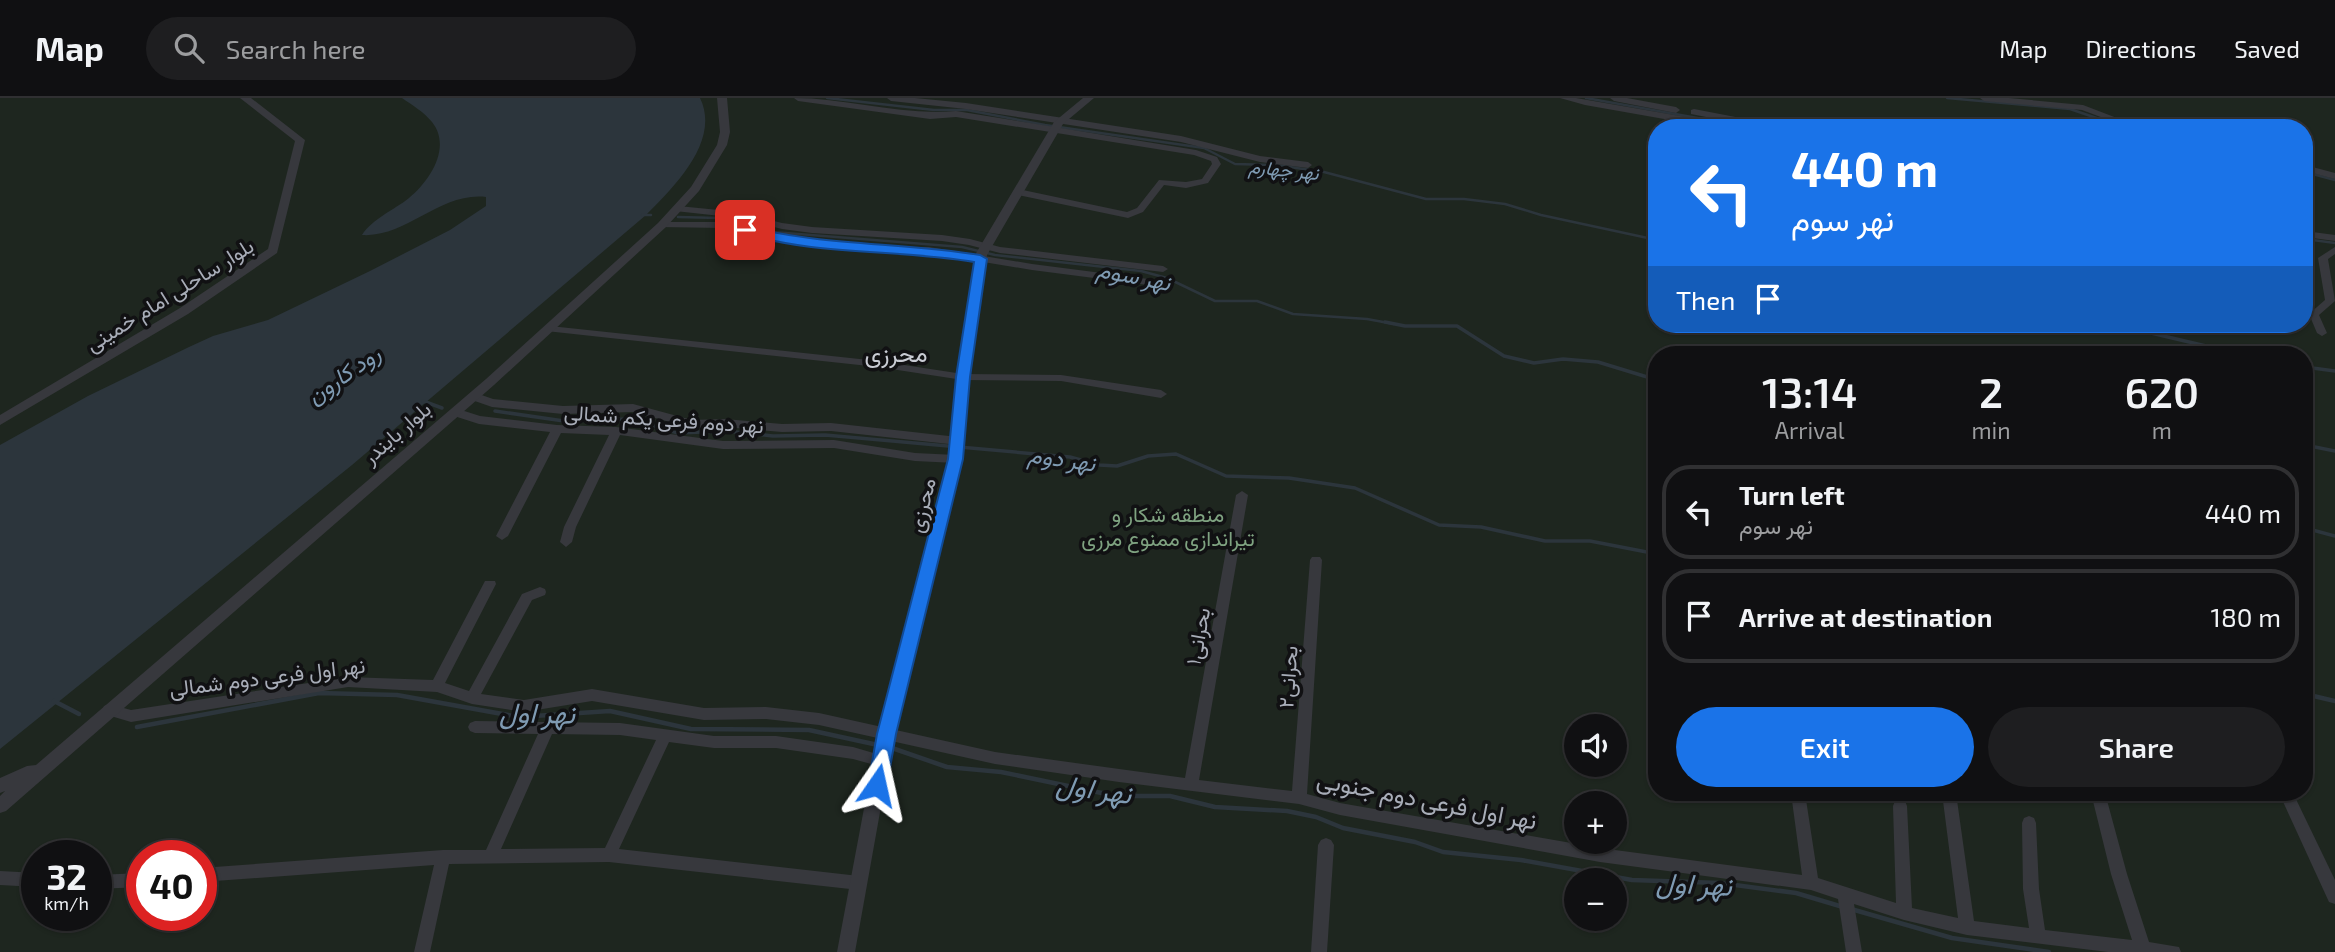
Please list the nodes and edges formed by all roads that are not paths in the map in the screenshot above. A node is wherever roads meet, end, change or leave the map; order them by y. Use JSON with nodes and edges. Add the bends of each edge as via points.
{"nodes":[{"id":1,"x":244,"y":98,"type":"edge"},
{"id":2,"x":722,"y":98,"type":"edge"},
{"id":3,"x":798,"y":98,"type":"edge"},
{"id":4,"x":891,"y":98,"type":"edge"},
{"id":5,"x":1089,"y":98,"type":"edge"},
{"id":6,"x":1563,"y":98,"type":"edge"},
{"id":7,"x":1614,"y":98,"type":"edge"},
{"id":8,"x":1984,"y":98,"type":"edge"},
{"id":9,"x":1686,"y":119,"type":"edge"},
{"id":10,"x":1728,"y":119,"type":"edge"},
{"id":11,"x":2114,"y":119,"type":"edge"},
{"id":12,"x":1056,"y":126,"type":"junction"},
{"id":13,"x":1308,"y":165,"type":"dead end"},
{"id":14,"x":2313,"y":170,"type":"edge"},
{"id":15,"x":2335,"y":176,"type":"edge"},
{"id":16,"x":1018,"y":192,"type":"junction"},
{"id":17,"x":678,"y":208,"type":"junction"},
{"id":18,"x":662,"y":225,"type":"junction"},
{"id":19,"x":2313,"y":235,"type":"edge"},
{"id":20,"x":2335,"y":239,"type":"edge"},
{"id":21,"x":2335,"y":250,"type":"edge"},
{"id":22,"x":983,"y":252,"type":"junction"},
{"id":23,"x":1163,"y":269,"type":"dead end"},
{"id":24,"x":1157,"y":283,"type":"dead end"},
{"id":25,"x":550,"y":329,"type":"junction"},
{"id":26,"x":2322,"y":333,"type":"dead end"},
{"id":27,"x":963,"y":377,"type":"junction"},
{"id":28,"x":1161,"y":394,"type":"dead end"},
{"id":29,"x":473,"y":396,"type":"junction"},
{"id":30,"x":455,"y":412,"type":"junction"},
{"id":31,"x":0,"y":421,"type":"edge"},
{"id":32,"x":557,"y":429,"type":"junction"},
{"id":33,"x":616,"y":431,"type":"junction"},
{"id":34,"x":957,"y":450,"type":"junction"},
{"id":35,"x":1242,"y":495,"type":"dead end"},
{"id":36,"x":502,"y":536,"type":"dead end"},
{"id":37,"x":566,"y":542,"type":"dead end"},
{"id":38,"x":1316,"y":560,"type":"dead end"},
{"id":39,"x":490,"y":584,"type":"dead end"},
{"id":40,"x":540,"y":592,"type":"dead end"},
{"id":41,"x":437,"y":686,"type":"junction"},
{"id":42,"x":472,"y":698,"type":"junction"},
{"id":43,"x":109,"y":710,"type":"junction"},
{"id":44,"x":475,"y":727,"type":"dead end"},
{"id":45,"x":548,"y":728,"type":"junction"},
{"id":46,"x":665,"y":736,"type":"junction"},
{"id":47,"x":884,"y":747,"type":"junction"},
{"id":48,"x":44,"y":766,"type":"junction"},
{"id":49,"x":1191,"y":785,"type":"junction"},
{"id":50,"x":0,"y":786,"type":"edge"},
{"id":51,"x":1299,"y":798,"type":"junction"},
{"id":52,"x":1799,"y":801,"type":"edge"},
{"id":53,"x":1950,"y":801,"type":"edge"},
{"id":54,"x":2100,"y":801,"type":"edge"},
{"id":55,"x":2290,"y":801,"type":"edge"},
{"id":56,"x":0,"y":806,"type":"edge"},
{"id":57,"x":1900,"y":806,"type":"dead end"},
{"id":58,"x":2029,"y":823,"type":"dead end"},
{"id":59,"x":1326,"y":845,"type":"dead end"},
{"id":60,"x":609,"y":855,"type":"junction"},
{"id":61,"x":490,"y":857,"type":"junction"},
{"id":62,"x":443,"y":858,"type":"junction"},
{"id":63,"x":217,"y":874,"type":"edge"},
{"id":64,"x":0,"y":878,"type":"edge"},
{"id":65,"x":21,"y":879,"type":"edge"},
{"id":66,"x":859,"y":883,"type":"junction"},
{"id":67,"x":1811,"y":883,"type":"junction"},
{"id":68,"x":1845,"y":898,"type":"junction"},
{"id":69,"x":2335,"y":898,"type":"edge"},
{"id":70,"x":1903,"y":913,"type":"junction"},
{"id":71,"x":1849,"y":919,"type":"joint"},
{"id":72,"x":1967,"y":928,"type":"junction"},
{"id":73,"x":2039,"y":934,"type":"junction"},
{"id":74,"x":2143,"y":949,"type":"edge"},
{"id":75,"x":422,"y":952,"type":"edge"},
{"id":76,"x":846,"y":952,"type":"edge"},
{"id":77,"x":1319,"y":952,"type":"edge"},
{"id":78,"x":1854,"y":952,"type":"edge"},
{"id":79,"x":2173,"y":952,"type":"edge"}],
"edges":[{"from":1,"to":31,"type":"street","name":"بلوار ساحلی امام خمینی","via":[[300,140],[273,251],[184,311]]},
{"from":2,"to":17,"type":"street","name":"بلوار بایندر","via":[[722,145]]},
{"from":3,"to":12,"type":"street","via":[[930,116],[956,114]]},
{"from":4,"to":12,"type":"street","via":[[966,106]]},
{"from":5,"to":12,"type":"street","name":"محرزی"},
{"from":6,"to":9,"type":"street"},
{"from":7,"to":10,"type":"street"},
{"from":8,"to":11,"type":"street","via":[[2083,108]]},
{"from":12,"to":13,"type":"street","via":[[1181,139],[1260,159]]},
{"from":12,"to":16,"type":"street","name":"محرزی"},
{"from":12,"to":16,"type":"street","via":[[1196,153],[1217,164],[1205,181],[1185,185],[1162,182],[1140,210],[1128,215]]},
{"from":14,"to":15,"type":"street"},
{"from":16,"to":22,"type":"street","name":"محرزی"},
{"from":17,"to":18,"type":"street","name":"بلوار بایندر"},
{"from":17,"to":22,"type":"street","via":[[812,230],[942,238]]},
{"from":18,"to":22,"type":"street","via":[[725,225],[766,237],[897,250]]},
{"from":18,"to":25,"type":"street","name":"بلوار بایندر"},
{"from":19,"to":20,"type":"street"},
{"from":21,"to":26,"type":"street","via":[[2323,258],[2330,301],[2314,314]]},
{"from":22,"to":23,"type":"street","via":[[1012,251]]},
{"from":22,"to":24,"type":"street"},
{"from":22,"to":27,"type":"street","name":"محرزی"},
{"from":25,"to":27,"type":"street"},
{"from":25,"to":29,"type":"street","name":"بلوار بایندر"},
{"from":27,"to":28,"type":"street","via":[[1061,378]]},
{"from":27,"to":34,"type":"street","name":"محرزی"},
{"from":29,"to":30,"type":"street","name":"بلوار بایندر"},
{"from":29,"to":34,"type":"street","via":[[563,410],[633,408],[692,424],[831,426]]},
{"from":30,"to":32,"type":"street","name":"نهر دوم فرعی یکم شمالی","via":[[479,420]]},
{"from":30,"to":43,"type":"street","name":"بلوار بایندر"},
{"from":32,"to":33,"type":"street","name":"نهر دوم فرعی یکم شمالی"},
{"from":32,"to":36,"type":"street"},
{"from":33,"to":34,"type":"street","name":"نهر دوم فرعی یکم شمالی","via":[[723,445],[834,444],[915,457]]},
{"from":33,"to":37,"type":"street"},
{"from":34,"to":47,"type":"street","name":"محرزی"},
{"from":35,"to":49,"type":"street","name":"بحرانی۱"},
{"from":38,"to":51,"type":"street","name":"بحرانی۲"},
{"from":39,"to":41,"type":"street"},
{"from":40,"to":42,"type":"street","via":[[527,597]]},
{"from":41,"to":42,"type":"street","name":"نهر اول فرعی دوم شمالی"},
{"from":41,"to":43,"type":"street","name":"نهر اول فرعی دوم شمالی","via":[[348,682],[131,716]]},
{"from":42,"to":47,"type":"street","name":"نهر اول فرعی دوم شمالی","via":[[524,706],[592,695],[704,714],[766,713],[819,719]]},
{"from":43,"to":48,"type":"street","name":"بلوار بایندر"},
{"from":44,"to":45,"type":"street"},
{"from":45,"to":46,"type":"street","via":[[621,729]]},
{"from":45,"to":61,"type":"street"},
{"from":46,"to":47,"type":"street","via":[[776,742],[853,753]]},
{"from":46,"to":60,"type":"street"},
{"from":47,"to":49,"type":"street","name":"نهر اول فرعی دوم جنوبی"},
{"from":47,"to":66,"type":"street","name":"محرزی"},
{"from":48,"to":50,"type":"street","name":"بلوار بایندر"},
{"from":48,"to":56,"type":"street","name":"بلوار بایندر"},
{"from":49,"to":51,"type":"street","name":"نهر اول فرعی دوم جنوبی"},
{"from":51,"to":67,"type":"street","name":"نهر اول فرعی دوم جنوبی","via":[[1600,855]]},
{"from":52,"to":67,"type":"street"},
{"from":53,"to":72,"type":"street"},
{"from":54,"to":74,"type":"street"},
{"from":55,"to":69,"type":"street"},
{"from":57,"to":70,"type":"street"},
{"from":58,"to":73,"type":"street","via":[[2031,889]]},
{"from":59,"to":77,"type":"street"},
{"from":60,"to":61,"type":"street"},
{"from":60,"to":66,"type":"street"},
{"from":61,"to":62,"type":"street"},
{"from":62,"to":63,"type":"street"},
{"from":62,"to":75,"type":"street"},
{"from":64,"to":65,"type":"street"},
{"from":66,"to":76,"type":"street","name":"محرزی"},
{"from":67,"to":68,"type":"street","name":"نهر اول فرعی دوم جنوبی"},
{"from":68,"to":70,"type":"street","name":"نهر اول فرعی دوم جنوبی"},
{"from":68,"to":71,"type":"street"},
{"from":70,"to":72,"type":"street","name":"نهر اول فرعی دوم جنوبی"},
{"from":71,"to":78,"type":"street"},
{"from":72,"to":73,"type":"street","name":"نهر اول فرعی دوم جنوبی"},
{"from":73,"to":74,"type":"street"},
{"from":74,"to":79,"type":"street"}]}
